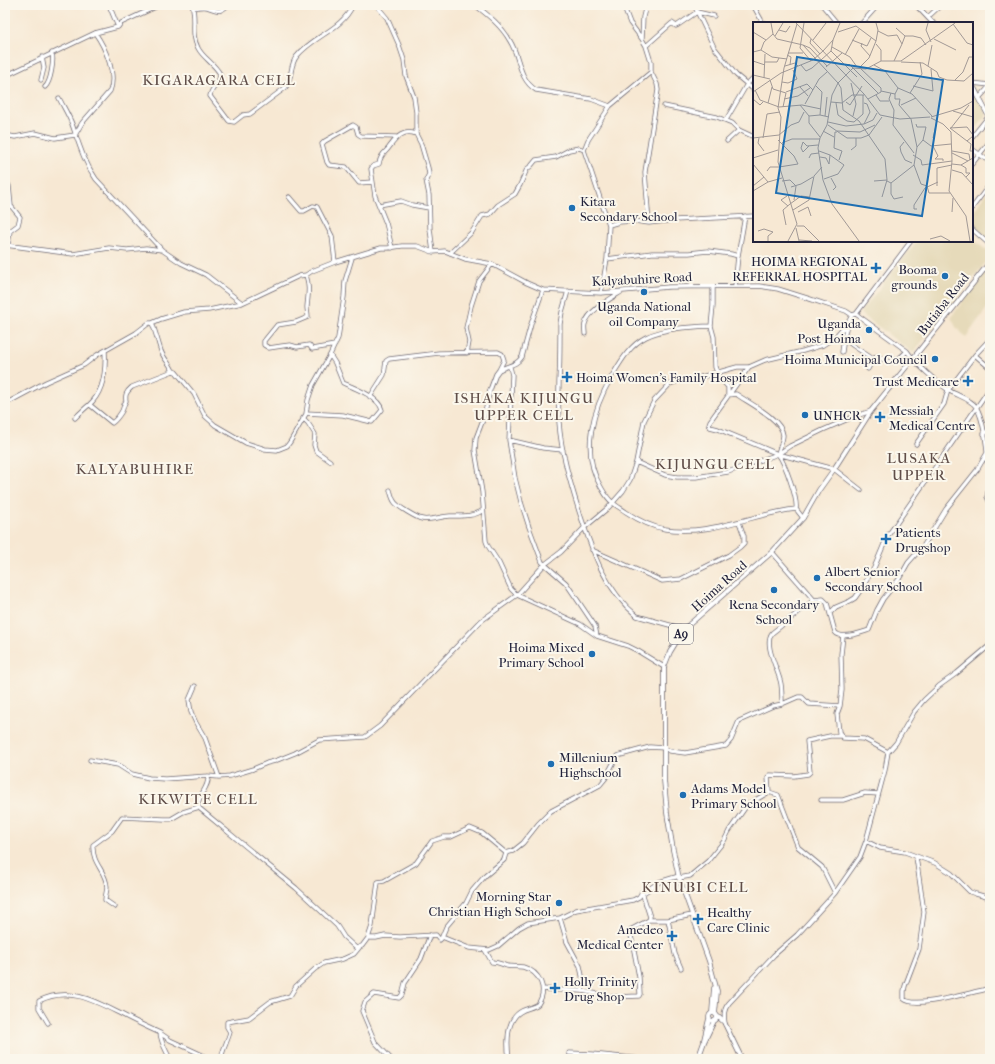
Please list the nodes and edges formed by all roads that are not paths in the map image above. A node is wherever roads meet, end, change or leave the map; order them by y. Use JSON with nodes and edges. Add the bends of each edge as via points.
{"nodes":[{"id":1,"x":109,"y":5,"type":"edge"},
{"id":2,"x":160,"y":5,"type":"edge"},
{"id":3,"x":228,"y":5,"type":"edge"},
{"id":4,"x":353,"y":5,"type":"edge"},
{"id":5,"x":376,"y":5,"type":"edge"},
{"id":6,"x":475,"y":5,"type":"edge"},
{"id":7,"x":623,"y":5,"type":"edge"},
{"id":8,"x":646,"y":5,"type":"edge"},
{"id":9,"x":694,"y":5,"type":"edge"},
{"id":10,"x":753,"y":5,"type":"edge"},
{"id":11,"x":822,"y":5,"type":"edge"},
{"id":12,"x":878,"y":5,"type":"edge"},
{"id":13,"x":916,"y":5,"type":"edge"},
{"id":14,"x":941,"y":5,"type":"edge"},
{"id":15,"x":193,"y":6,"type":"edge"},
{"id":16,"x":697,"y":12,"type":"junction"},
{"id":17,"x":714,"y":16,"type":"dead end"},
{"id":18,"x":928,"y":17,"type":"junction"},
{"id":19,"x":762,"y":22,"type":"edge"},
{"id":20,"x":836,"y":22,"type":"edge"},
{"id":21,"x":863,"y":22,"type":"edge"},
{"id":22,"x":932,"y":22,"type":"edge"},
{"id":23,"x":118,"y":26,"type":"junction"},
{"id":24,"x":95,"y":33,"type":"junction"},
{"id":25,"x":642,"y":39,"type":"junction"},
{"id":26,"x":646,"y":46,"type":"junction"},
{"id":27,"x":52,"y":53,"type":"junction"},
{"id":28,"x":42,"y":57,"type":"junction"},
{"id":29,"x":651,"y":72,"type":"junction"},
{"id":30,"x":5,"y":76,"type":"edge"},
{"id":31,"x":753,"y":78,"type":"edge"},
{"id":32,"x":41,"y":80,"type":"dead end"},
{"id":33,"x":747,"y":84,"type":"junction"},
{"id":34,"x":973,"y":84,"type":"edge"},
{"id":35,"x":990,"y":85,"type":"edge"},
{"id":36,"x":973,"y":86,"type":"edge"},
{"id":37,"x":45,"y":87,"type":"dead end"},
{"id":38,"x":753,"y":89,"type":"edge"},
{"id":39,"x":59,"y":98,"type":"dead end"},
{"id":40,"x":979,"y":98,"type":"junction"},
{"id":41,"x":610,"y":106,"type":"junction"},
{"id":42,"x":664,"y":106,"type":"dead end"},
{"id":43,"x":989,"y":118,"type":"edge"},
{"id":44,"x":726,"y":120,"type":"junction"},
{"id":45,"x":738,"y":130,"type":"junction"},
{"id":46,"x":416,"y":134,"type":"junction"},
{"id":47,"x":5,"y":135,"type":"edge"},
{"id":48,"x":75,"y":135,"type":"junction"},
{"id":49,"x":973,"y":136,"type":"edge"},
{"id":50,"x":753,"y":137,"type":"edge"},
{"id":51,"x":396,"y":138,"type":"junction"},
{"id":52,"x":727,"y":141,"type":"dead end"},
{"id":53,"x":990,"y":141,"type":"edge"},
{"id":54,"x":584,"y":150,"type":"junction"},
{"id":55,"x":973,"y":150,"type":"edge"},
{"id":56,"x":979,"y":154,"type":"junction"},
{"id":57,"x":990,"y":162,"type":"edge"},
{"id":58,"x":973,"y":163,"type":"edge"},
{"id":59,"x":5,"y":178,"type":"edge"},
{"id":60,"x":372,"y":182,"type":"junction"},
{"id":61,"x":990,"y":184,"type":"edge"},
{"id":62,"x":289,"y":198,"type":"dead end"},
{"id":63,"x":379,"y":205,"type":"junction"},
{"id":64,"x":973,"y":207,"type":"edge"},
{"id":65,"x":429,"y":208,"type":"junction"},
{"id":66,"x":745,"y":216,"type":"junction"},
{"id":67,"x":753,"y":216,"type":"edge"},
{"id":68,"x":649,"y":223,"type":"junction"},
{"id":69,"x":609,"y":226,"type":"junction"},
{"id":70,"x":973,"y":230,"type":"edge"},
{"id":71,"x":911,"y":242,"type":"edge"},
{"id":72,"x":7,"y":245,"type":"edge"},
{"id":73,"x":990,"y":245,"type":"edge"},
{"id":74,"x":392,"y":248,"type":"junction"},
{"id":75,"x":162,"y":250,"type":"junction"},
{"id":76,"x":433,"y":252,"type":"junction"},
{"id":77,"x":450,"y":253,"type":"junction"},
{"id":78,"x":738,"y":256,"type":"junction"},
{"id":79,"x":352,"y":258,"type":"junction"},
{"id":80,"x":607,"y":259,"type":"junction"},
{"id":81,"x":335,"y":262,"type":"junction"},
{"id":82,"x":990,"y":262,"type":"edge"},
{"id":83,"x":492,"y":264,"type":"junction"},
{"id":84,"x":306,"y":275,"type":"junction"},
{"id":85,"x":735,"y":286,"type":"junction"},
{"id":86,"x":713,"y":287,"type":"junction"},
{"id":87,"x":543,"y":290,"type":"junction"},
{"id":88,"x":568,"y":291,"type":"junction"},
{"id":89,"x":622,"y":291,"type":"junction"},
{"id":90,"x":601,"y":293,"type":"junction"},
{"id":91,"x":242,"y":303,"type":"junction"},
{"id":92,"x":854,"y":314,"type":"junction"},
{"id":93,"x":848,"y":322,"type":"junction"},
{"id":94,"x":152,"y":323,"type":"junction"},
{"id":95,"x":711,"y":326,"type":"junction"},
{"id":96,"x":585,"y":334,"type":"dead end"},
{"id":97,"x":845,"y":335,"type":"junction"},
{"id":98,"x":990,"y":339,"type":"edge"},
{"id":99,"x":335,"y":345,"type":"junction"},
{"id":100,"x":105,"y":350,"type":"junction"},
{"id":101,"x":907,"y":351,"type":"junction"},
{"id":102,"x":842,"y":352,"type":"dead end"},
{"id":103,"x":467,"y":353,"type":"junction"},
{"id":104,"x":330,"y":355,"type":"junction"},
{"id":105,"x":975,"y":355,"type":"junction"},
{"id":106,"x":873,"y":359,"type":"junction"},
{"id":107,"x":913,"y":359,"type":"junction"},
{"id":108,"x":510,"y":367,"type":"junction"},
{"id":109,"x":749,"y":367,"type":"junction"},
{"id":110,"x":990,"y":368,"type":"edge"},
{"id":111,"x":868,"y":369,"type":"dead end"},
{"id":112,"x":499,"y":370,"type":"junction"},
{"id":113,"x":173,"y":371,"type":"junction"},
{"id":114,"x":717,"y":373,"type":"junction"},
{"id":115,"x":990,"y":388,"type":"edge"},
{"id":116,"x":948,"y":390,"type":"junction"},
{"id":117,"x":728,"y":395,"type":"junction"},
{"id":118,"x":370,"y":397,"type":"junction"},
{"id":119,"x":5,"y":404,"type":"edge"},
{"id":120,"x":90,"y":404,"type":"junction"},
{"id":121,"x":976,"y":407,"type":"junction"},
{"id":122,"x":871,"y":411,"type":"junction"},
{"id":123,"x":306,"y":413,"type":"junction"},
{"id":124,"x":75,"y":418,"type":"dead end"},
{"id":125,"x":303,"y":418,"type":"junction"},
{"id":126,"x":990,"y":430,"type":"edge"},
{"id":127,"x":984,"y":434,"type":"junction"},
{"id":128,"x":509,"y":440,"type":"junction"},
{"id":129,"x":916,"y":444,"type":"dead end"},
{"id":130,"x":563,"y":450,"type":"junction"},
{"id":131,"x":988,"y":453,"type":"junction"},
{"id":132,"x":778,"y":454,"type":"junction"},
{"id":133,"x":330,"y":461,"type":"dead end"},
{"id":134,"x":988,"y":461,"type":"edge"},
{"id":135,"x":636,"y":462,"type":"junction"},
{"id":136,"x":990,"y":468,"type":"edge"},
{"id":137,"x":834,"y":469,"type":"junction"},
{"id":138,"x":990,"y":482,"type":"edge"},
{"id":139,"x":390,"y":490,"type":"dead end"},
{"id":140,"x":861,"y":490,"type":"dead end"},
{"id":141,"x":612,"y":502,"type":"junction"},
{"id":142,"x":990,"y":503,"type":"edge"},
{"id":143,"x":796,"y":509,"type":"junction"},
{"id":144,"x":481,"y":512,"type":"junction"},
{"id":145,"x":803,"y":518,"type":"junction"},
{"id":146,"x":740,"y":522,"type":"junction"},
{"id":147,"x":584,"y":528,"type":"junction"},
{"id":148,"x":592,"y":550,"type":"junction"},
{"id":149,"x":772,"y":552,"type":"junction"},
{"id":150,"x":544,"y":565,"type":"junction"},
{"id":151,"x":517,"y":595,"type":"junction"},
{"id":152,"x":814,"y":600,"type":"junction"},
{"id":153,"x":830,"y":613,"type":"junction"},
{"id":154,"x":684,"y":630,"type":"junction"},
{"id":155,"x":597,"y":636,"type":"junction"},
{"id":156,"x":843,"y":636,"type":"junction"},
{"id":157,"x":990,"y":644,"type":"edge"},
{"id":158,"x":664,"y":667,"type":"junction"},
{"id":159,"x":195,"y":686,"type":"dead end"},
{"id":160,"x":782,"y":704,"type":"junction"},
{"id":161,"x":840,"y":706,"type":"junction"},
{"id":162,"x":841,"y":736,"type":"junction"},
{"id":163,"x":664,"y":748,"type":"junction"},
{"id":164,"x":888,"y":752,"type":"junction"},
{"id":165,"x":90,"y":760,"type":"dead end"},
{"id":166,"x":208,"y":776,"type":"junction"},
{"id":167,"x":219,"y":778,"type":"junction"},
{"id":168,"x":769,"y":792,"type":"junction"},
{"id":169,"x":878,"y":794,"type":"junction"},
{"id":170,"x":821,"y":800,"type":"dead end"},
{"id":171,"x":199,"y":807,"type":"junction"},
{"id":172,"x":866,"y":841,"type":"junction"},
{"id":173,"x":506,"y":853,"type":"junction"},
{"id":174,"x":916,"y":857,"type":"junction"},
{"id":175,"x":679,"y":877,"type":"junction"},
{"id":176,"x":642,"y":892,"type":"junction"},
{"id":177,"x":835,"y":893,"type":"junction"},
{"id":178,"x":990,"y":898,"type":"edge"},
{"id":179,"x":115,"y":907,"type":"dead end"},
{"id":180,"x":692,"y":915,"type":"junction"},
{"id":181,"x":560,"y":918,"type":"junction"},
{"id":182,"x":649,"y":920,"type":"junction"},
{"id":183,"x":668,"y":920,"type":"junction"},
{"id":184,"x":430,"y":936,"type":"junction"},
{"id":185,"x":368,"y":938,"type":"junction"},
{"id":186,"x":440,"y":940,"type":"junction"},
{"id":187,"x":360,"y":947,"type":"junction"},
{"id":188,"x":485,"y":950,"type":"junction"},
{"id":189,"x":681,"y":968,"type":"dead end"},
{"id":190,"x":990,"y":988,"type":"edge"},
{"id":191,"x":543,"y":989,"type":"junction"},
{"id":192,"x":582,"y":991,"type":"junction"},
{"id":193,"x":714,"y":1014,"type":"junction"},
{"id":194,"x":713,"y":1020,"type":"junction"},
{"id":195,"x":48,"y":1023,"type":"dead end"},
{"id":196,"x":725,"y":1023,"type":"junction"},
{"id":197,"x":160,"y":1034,"type":"junction"},
{"id":198,"x":569,"y":1053,"type":"dead end"},
{"id":199,"x":170,"y":1059,"type":"edge"},
{"id":200,"x":211,"y":1059,"type":"edge"},
{"id":201,"x":221,"y":1059,"type":"edge"},
{"id":202,"x":391,"y":1059,"type":"edge"},
{"id":203,"x":509,"y":1059,"type":"edge"},
{"id":204,"x":642,"y":1059,"type":"edge"},
{"id":205,"x":698,"y":1059,"type":"edge"},
{"id":206,"x":742,"y":1059,"type":"edge"}],
"edges":[{"from":1,"to":23,"type":"street"},
{"from":2,"to":23,"type":"street","via":[[121,22]]},
{"from":3,"to":15,"type":"street","via":[[220,11],[204,6]]},
{"from":4,"to":15,"type":"street","via":[[340,24],[296,56],[285,88],[252,113],[243,115],[234,122],[229,121],[210,96],[220,80],[220,74],[198,50],[193,33]]},
{"from":5,"to":46,"type":"street","via":[[387,18],[402,54],[414,101]]},
{"from":6,"to":41,"type":"street","via":[[510,39],[519,66],[531,87],[591,99]]},
{"from":7,"to":25,"type":"street","via":[[630,23]]},
{"from":8,"to":25,"type":"street"},
{"from":9,"to":16,"type":"street"},
{"from":10,"to":19,"type":"street"},
{"from":11,"to":20,"type":"street"},
{"from":12,"to":21,"type":"street"},
{"from":13,"to":18,"type":"main road"},
{"from":14,"to":18,"type":"street"},
{"from":16,"to":17,"type":"street"},
{"from":16,"to":26,"type":"street","via":[[677,26],[672,23]]},
{"from":16,"to":33,"type":"street","via":[[714,47],[736,75]]},
{"from":18,"to":22,"type":"main road"},
{"from":23,"to":24,"type":"street"},
{"from":24,"to":27,"type":"street"},
{"from":24,"to":48,"type":"street","via":[[106,51],[112,79],[111,87]]},
{"from":25,"to":26,"type":"street"},
{"from":26,"to":29,"type":"street"},
{"from":27,"to":28,"type":"street"},
{"from":27,"to":37,"type":"street","via":[[48,84]]},
{"from":28,"to":30,"type":"street"},
{"from":28,"to":32,"type":"street","via":[[44,68]]},
{"from":29,"to":41,"type":"street"},
{"from":29,"to":68,"type":"street","via":[[658,90],[646,172]]},
{"from":31,"to":33,"type":"street"},
{"from":33,"to":38,"type":"street"},
{"from":33,"to":44,"type":"street"},
{"from":34,"to":35,"type":"street"},
{"from":35,"to":40,"type":"street"},
{"from":36,"to":40,"type":"main road"},
{"from":39,"to":48,"type":"street"},
{"from":40,"to":43,"type":"main road"},
{"from":41,"to":54,"type":"street"},
{"from":42,"to":44,"type":"street","via":[[705,113]]},
{"from":43,"to":49,"type":"street"},
{"from":44,"to":45,"type":"street"},
{"from":45,"to":50,"type":"street"},
{"from":45,"to":52,"type":"street"},
{"from":46,"to":51,"type":"street","via":[[401,134]]},
{"from":46,"to":65,"type":"street","via":[[429,174],[426,180]]},
{"from":47,"to":48,"type":"street","via":[[15,137],[35,133],[55,138]]},
{"from":48,"to":75,"type":"street","via":[[87,166],[96,180]]},
{"from":51,"to":60,"type":"street","via":[[380,157],[379,164],[371,168]]},
{"from":51,"to":60,"type":"street","via":[[361,136],[354,125],[322,144],[329,166],[346,167],[360,183]]},
{"from":53,"to":56,"type":"street"},
{"from":54,"to":69,"type":"street"},
{"from":54,"to":77,"type":"street","via":[[569,150],[556,158],[536,160],[527,169],[515,194],[490,214],[482,216],[472,232]]},
{"from":55,"to":56,"type":"street"},
{"from":56,"to":57,"type":"street"},
{"from":56,"to":58,"type":"street"},
{"from":59,"to":72,"type":"street","via":[[9,186],[11,206],[20,217],[18,225],[10,231]]},
{"from":60,"to":63,"type":"street"},
{"from":61,"to":64,"type":"street"},
{"from":62,"to":81,"type":"street","via":[[300,211],[317,207],[332,238]]},
{"from":63,"to":65,"type":"street","via":[[404,201]]},
{"from":63,"to":74,"type":"street"},
{"from":65,"to":76,"type":"street"},
{"from":66,"to":67,"type":"street"},
{"from":66,"to":68,"type":"street"},
{"from":66,"to":78,"type":"street"},
{"from":68,"to":69,"type":"street","via":[[619,222]]},
{"from":69,"to":80,"type":"street"},
{"from":70,"to":73,"type":"street"},
{"from":71,"to":92,"type":"street"},
{"from":72,"to":75,"type":"street","via":[[73,254],[110,248]]},
{"from":74,"to":76,"type":"street","name":"Kalyabuhire Road","via":[[417,246]]},
{"from":74,"to":79,"type":"street","name":"Kalyabuhire Road","via":[[381,248]]},
{"from":75,"to":91,"type":"street","via":[[206,275]]},
{"from":76,"to":77,"type":"street","name":"Kalyabuhire Road"},
{"from":77,"to":83,"type":"street","name":"Kalyabuhire Road","via":[[465,259]]},
{"from":78,"to":80,"type":"street","via":[[708,251],[652,253]]},
{"from":78,"to":85,"type":"street"},
{"from":79,"to":81,"type":"street","name":"Kalyabuhire Road"},
{"from":79,"to":99,"type":"street","via":[[344,281],[341,324]]},
{"from":80,"to":90,"type":"street"},
{"from":81,"to":84,"type":"street","name":"Kalyabuhire Road"},
{"from":82,"to":107,"type":"main road","name":"Butiaba Road"},
{"from":83,"to":87,"type":"street","name":"Kalyabuhire Road"},
{"from":83,"to":103,"type":"street","via":[[480,281],[471,306],[466,328],[469,342]]},
{"from":84,"to":91,"type":"street","name":"Kalyabuhire Road"},
{"from":84,"to":99,"type":"street","via":[[309,282],[308,317],[296,322],[278,324],[265,339],[264,346],[297,347],[306,344],[312,349]]},
{"from":85,"to":86,"type":"street","name":"Kalyabuhire Road"},
{"from":85,"to":92,"type":"street","name":"Kalyabuhire Road","via":[[778,289]]},
{"from":86,"to":89,"type":"street","name":"Kalyabuhire Road"},
{"from":86,"to":95,"type":"street"},
{"from":87,"to":88,"type":"street","name":"Kalyabuhire Road"},
{"from":87,"to":108,"type":"street","via":[[522,358]]},
{"from":88,"to":90,"type":"street","name":"Kalyabuhire Road"},
{"from":88,"to":130,"type":"street","via":[[560,324],[559,421]]},
{"from":89,"to":90,"type":"street","name":"Kalyabuhire Road"},
{"from":89,"to":96,"type":"street","via":[[592,314],[585,324]]},
{"from":91,"to":94,"type":"street","name":"Kalyabuhire Road","via":[[184,312]]},
{"from":92,"to":93,"type":"street"},
{"from":92,"to":101,"type":"street","name":"Kalyabuhire Road"},
{"from":93,"to":97,"type":"street"},
{"from":93,"to":109,"type":"street","via":[[835,337],[823,345],[765,360]]},
{"from":94,"to":100,"type":"street","name":"Kalyabuhire Road"},
{"from":94,"to":113,"type":"street","via":[[161,352]]},
{"from":95,"to":114,"type":"street"},
{"from":95,"to":141,"type":"street","via":[[668,330],[645,337],[625,355],[609,382],[594,417],[590,448],[596,478]]},
{"from":97,"to":102,"type":"street"},
{"from":97,"to":106,"type":"street","via":[[849,344]]},
{"from":98,"to":105,"type":"street"},
{"from":99,"to":104,"type":"street"},
{"from":100,"to":119,"type":"street","name":"Kalyabuhire Road","via":[[84,364]]},
{"from":100,"to":120,"type":"street","via":[[104,376]]},
{"from":101,"to":106,"type":"street","via":[[892,362],[878,356]]},
{"from":101,"to":107,"type":"street","name":"Kalyabuhire Road"},
{"from":103,"to":112,"type":"street","via":[[501,353],[504,360]]},
{"from":103,"to":118,"type":"street","via":[[427,354],[387,360],[384,375]]},
{"from":104,"to":118,"type":"street","via":[[343,383]]},
{"from":104,"to":123,"type":"street","via":[[313,385]]},
{"from":105,"to":110,"type":"street"},
{"from":105,"to":116,"type":"street"},
{"from":106,"to":111,"type":"street"},
{"from":107,"to":116,"type":"street","name":"Kalyabuhire Road"},
{"from":107,"to":122,"type":"main road","name":"Hoima Road","number":"A9"},
{"from":108,"to":112,"type":"street"},
{"from":108,"to":128,"type":"street","via":[[512,375]]},
{"from":109,"to":114,"type":"street","via":[[737,367]]},
{"from":109,"to":117,"type":"street"},
{"from":112,"to":144,"type":"street","via":[[492,385],[475,445],[482,492]]},
{"from":113,"to":120,"type":"street","via":[[127,391],[123,409],[112,423]]},
{"from":113,"to":125,"type":"street","via":[[194,394],[210,421],[246,443],[273,450],[282,449],[290,442]]},
{"from":114,"to":117,"type":"street","via":[[728,387]]},
{"from":114,"to":135,"type":"street","via":[[675,382],[662,392],[644,421]]},
{"from":115,"to":121,"type":"street"},
{"from":116,"to":121,"type":"street","name":"Kalyabuhire Road"},
{"from":116,"to":129,"type":"street","via":[[944,404]]},
{"from":117,"to":132,"type":"street","via":[[736,394],[754,404],[781,429],[783,436]]},
{"from":117,"to":132,"type":"street","via":[[710,422],[710,426]]},
{"from":118,"to":123,"type":"street","via":[[374,398],[382,409],[372,422],[343,415]]},
{"from":120,"to":124,"type":"street"},
{"from":121,"to":127,"type":"street"},
{"from":121,"to":153,"type":"street","via":[[887,537],[874,568],[860,591],[855,598],[836,607]]},
{"from":122,"to":132,"type":"street","via":[[823,430]]},
{"from":122,"to":137,"type":"main road","name":"Hoima Road","number":"A9"},
{"from":123,"to":125,"type":"street"},
{"from":125,"to":133,"type":"street","via":[[315,434],[316,451]]},
{"from":126,"to":127,"type":"street"},
{"from":127,"to":131,"type":"street"},
{"from":128,"to":130,"type":"street"},
{"from":128,"to":150,"type":"street","via":[[521,502]]},
{"from":130,"to":147,"type":"street"},
{"from":131,"to":134,"type":"street"},
{"from":131,"to":156,"type":"street","via":[[883,599],[869,630]]},
{"from":132,"to":135,"type":"street","via":[[740,469],[696,478],[665,475]]},
{"from":132,"to":137,"type":"street"},
{"from":132,"to":143,"type":"street","via":[[783,460],[794,492]]},
{"from":134,"to":136,"type":"street"},
{"from":135,"to":141,"type":"street","via":[[630,480]]},
{"from":137,"to":140,"type":"street"},
{"from":137,"to":145,"type":"main road","name":"Hoima Road","number":"A9"},
{"from":138,"to":142,"type":"street","via":[[987,497]]},
{"from":139,"to":144,"type":"street","via":[[396,505],[424,520],[467,516]]},
{"from":141,"to":146,"type":"street","via":[[639,521],[664,529],[699,529]]},
{"from":141,"to":147,"type":"street"},
{"from":143,"to":145,"type":"street"},
{"from":143,"to":146,"type":"street"},
{"from":144,"to":151,"type":"street","via":[[484,517],[487,544],[512,591]]},
{"from":145,"to":149,"type":"main road","name":"Hoima Road","number":"A9"},
{"from":146,"to":148,"type":"street","via":[[744,543],[740,547],[681,579],[662,581]]},
{"from":147,"to":148,"type":"street"},
{"from":147,"to":150,"type":"street","via":[[561,552]]},
{"from":148,"to":154,"type":"street","via":[[598,566],[624,605],[637,616]]},
{"from":149,"to":152,"type":"street"},
{"from":149,"to":154,"type":"main road","name":"Hoima Road","number":"A9"},
{"from":150,"to":151,"type":"street"},
{"from":150,"to":155,"type":"street","via":[[566,583],[595,626]]},
{"from":151,"to":155,"type":"street","via":[[580,624]]},
{"from":151,"to":167,"type":"street","via":[[482,621],[380,726],[365,737],[319,740],[295,754]]},
{"from":152,"to":153,"type":"street","via":[[826,601]]},
{"from":152,"to":160,"type":"street","via":[[769,636],[781,684]]},
{"from":153,"to":156,"type":"street","via":[[836,633]]},
{"from":154,"to":158,"type":"main road","name":"Hoima Road","number":"A9"},
{"from":155,"to":158,"type":"street","via":[[628,646]]},
{"from":156,"to":161,"type":"street"},
{"from":157,"to":164,"type":"street","via":[[924,700]]},
{"from":158,"to":163,"type":"main road","name":"Hoima Road","number":"A9"},
{"from":159,"to":167,"type":"street","via":[[189,700],[191,712],[205,738]]},
{"from":160,"to":161,"type":"street","via":[[802,697],[809,704]]},
{"from":160,"to":163,"type":"street","via":[[739,721],[732,740],[726,746],[685,753]]},
{"from":161,"to":162,"type":"street","via":[[837,725]]},
{"from":162,"to":164,"type":"street","via":[[864,739]]},
{"from":162,"to":168,"type":"street","via":[[807,741],[810,772],[794,776],[770,775]]},
{"from":163,"to":173,"type":"street","via":[[650,748],[617,756],[600,786],[551,811],[523,843]]},
{"from":163,"to":175,"type":"main road","name":"Hoima Road","number":"A9","via":[[665,799]]},
{"from":164,"to":169,"type":"street"},
{"from":165,"to":166,"type":"street","via":[[118,765],[132,774],[150,778]]},
{"from":166,"to":167,"type":"street"},
{"from":166,"to":171,"type":"street","via":[[208,782],[198,803]]},
{"from":168,"to":175,"type":"street","via":[[747,805],[708,861],[690,876]]},
{"from":168,"to":177,"type":"street","via":[[778,795],[798,847],[822,867]]},
{"from":169,"to":170,"type":"street","via":[[865,793],[843,800]]},
{"from":169,"to":172,"type":"street"},
{"from":171,"to":179,"type":"street","via":[[171,819],[122,817],[112,831],[93,845],[92,854],[104,874],[107,887],[105,900]]},
{"from":171,"to":187,"type":"street","via":[[296,888],[337,926],[350,943],[356,948]]},
{"from":172,"to":174,"type":"street","via":[[880,848],[905,852]]},
{"from":172,"to":177,"type":"street","via":[[860,857]]},
{"from":173,"to":185,"type":"street","via":[[482,833],[470,828],[451,837],[432,841],[416,863],[378,882]]},
{"from":173,"to":186,"type":"street","via":[[504,860],[472,891],[466,903],[446,927]]},
{"from":174,"to":178,"type":"street","via":[[935,863],[951,873],[970,892]]},
{"from":174,"to":190,"type":"street","via":[[924,912],[919,949],[905,986],[904,999],[910,1002],[932,1001]]},
{"from":175,"to":176,"type":"street","via":[[659,882],[646,892]]},
{"from":175,"to":180,"type":"main road","name":"Hoima Road","number":"A9"},
{"from":176,"to":181,"type":"street","via":[[633,900],[576,910]]},
{"from":176,"to":182,"type":"street"},
{"from":177,"to":196,"type":"street","via":[[729,1003],[725,1008]]},
{"from":180,"to":183,"type":"street"},
{"from":180,"to":193,"type":"main road","name":"Hoima Road","number":"A9","via":[[715,984]]},
{"from":181,"to":188,"type":"street","via":[[524,925],[498,946]]},
{"from":181,"to":192,"type":"street","via":[[567,942],[580,966],[584,985]]},
{"from":182,"to":183,"type":"street"},
{"from":182,"to":192,"type":"street","via":[[630,930],[640,995],[614,996]]},
{"from":183,"to":189,"type":"street","via":[[675,954]]},
{"from":184,"to":185,"type":"street"},
{"from":184,"to":186,"type":"street","via":[[436,936]]},
{"from":184,"to":202,"type":"street","via":[[421,959],[404,986],[401,997],[374,994],[365,1002],[362,1011],[375,1042]]},
{"from":185,"to":187,"type":"street"},
{"from":186,"to":188,"type":"street","via":[[442,937],[469,948]]},
{"from":187,"to":201,"type":"street","via":[[354,954],[324,963],[315,969],[296,986],[290,996],[270,1002],[249,1018],[227,1022],[230,1032]]},
{"from":188,"to":191,"type":"street","via":[[492,962],[531,970]]},
{"from":191,"to":192,"type":"street"},
{"from":191,"to":203,"type":"street","via":[[538,1004],[520,1012],[513,1020],[508,1039]]},
{"from":193,"to":194,"type":"main road","number":"A9","via":[[717,1017]]},
{"from":193,"to":194,"type":"main road","number":"A9","via":[[709,1016]]},
{"from":193,"to":196,"type":"main road"},
{"from":194,"to":196,"type":"main road"},
{"from":194,"to":205,"type":"main road","number":"A9"},
{"from":195,"to":197,"type":"street","via":[[39,1008],[39,1001],[50,997],[74,995],[91,999]]},
{"from":196,"to":206,"type":"main road"},
{"from":197,"to":199,"type":"street","via":[[161,1043]]},
{"from":197,"to":200,"type":"street"},
{"from":198,"to":204,"type":"street"}]}
